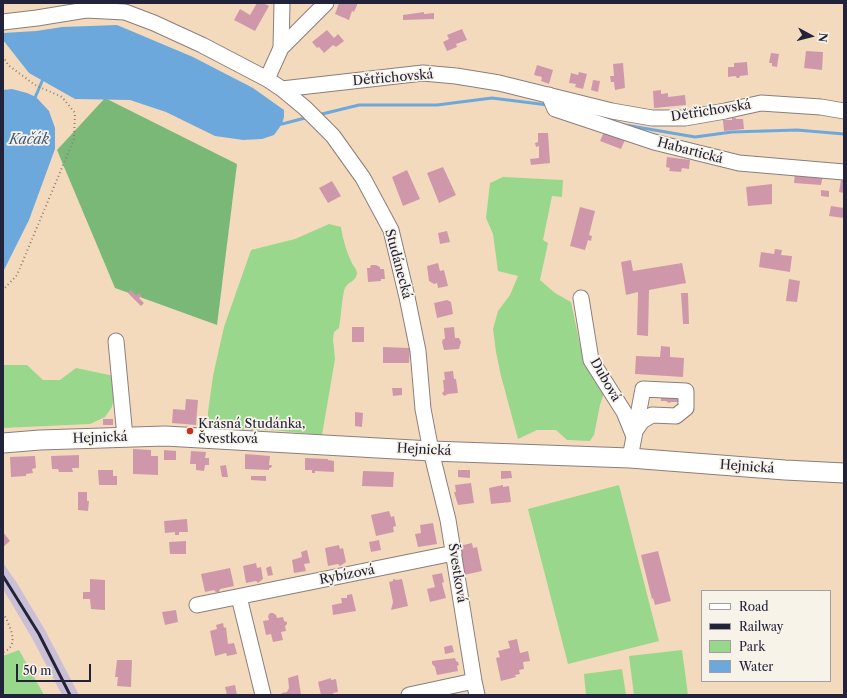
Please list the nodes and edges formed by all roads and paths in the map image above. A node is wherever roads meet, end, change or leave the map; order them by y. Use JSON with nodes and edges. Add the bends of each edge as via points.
{"nodes":[{"id":1,"x":282,"y":3,"type":"edge"},
{"id":2,"x":326,"y":3,"type":"edge"},
{"id":3,"x":130,"y":7,"type":"edge"},
{"id":4,"x":3,"y":22,"type":"edge"},
{"id":5,"x":281,"y":48,"type":"junction"},
{"id":6,"x":3,"y":56,"type":"edge"},
{"id":7,"x":267,"y":79,"type":"junction"},
{"id":8,"x":282,"y":89,"type":"junction"},
{"id":9,"x":549,"y":95,"type":"junction"},
{"id":10,"x":844,"y":111,"type":"edge"},
{"id":11,"x":844,"y":172,"type":"edge"},
{"id":12,"x":3,"y":290,"type":"edge"},
{"id":13,"x":581,"y":298,"type":"dead end"},
{"id":14,"x":116,"y":341,"type":"dead end"},
{"id":15,"x":125,"y":437,"type":"junction"},
{"id":16,"x":3,"y":443,"type":"edge"},
{"id":17,"x":431,"y":451,"type":"junction"},
{"id":18,"x":630,"y":458,"type":"junction"},
{"id":19,"x":844,"y":473,"type":"edge"},
{"id":20,"x":454,"y":553,"type":"junction"},
{"id":21,"x":239,"y":596,"type":"junction"},
{"id":22,"x":197,"y":606,"type":"dead end"},
{"id":23,"x":3,"y":613,"type":"edge"},
{"id":24,"x":3,"y":652,"type":"edge"},
{"id":25,"x":476,"y":688,"type":"edge"},
{"id":26,"x":263,"y":695,"type":"edge"},
{"id":27,"x":409,"y":695,"type":"edge"}],
"edges":[{"from":1,"to":5,"type":"street"},
{"from":2,"to":5,"type":"street"},
{"from":3,"to":4,"type":"street","via":[[86,10]]},
{"from":3,"to":7,"type":"street","via":[[154,23]]},
{"from":5,"to":7,"type":"street"},
{"from":6,"to":12,"type":"path","via":[[8,65],[35,85],[62,98],[75,113],[74,139],[17,275]]},
{"from":7,"to":8,"type":"street"},
{"from":8,"to":9,"type":"street","name":"Dětřichovská","via":[[423,73],[499,83]]},
{"from":8,"to":17,"type":"street","name":"Studánecká","via":[[333,136],[363,178],[391,230],[418,351],[423,409]]},
{"from":9,"to":10,"type":"street","name":"Dětřichovská","via":[[652,118],[685,118],[761,103]]},
{"from":9,"to":11,"type":"street","name":"Habartická","via":[[555,109],[670,146],[739,164]]},
{"from":13,"to":18,"type":"street","name":"Dubová","via":[[591,360],[624,412],[633,434]]},
{"from":14,"to":15,"type":"street"},
{"from":15,"to":16,"type":"main road","name":"Hejnická"},
{"from":15,"to":17,"type":"main road","name":"Hejnická","via":[[165,436]]},
{"from":17,"to":18,"type":"main road","name":"Hejnická"},
{"from":17,"to":20,"type":"street","name":"Švestková"},
{"from":18,"to":19,"type":"main road","name":"Hejnická"},
{"from":20,"to":21,"type":"street","name":"Rybízová"},
{"from":20,"to":25,"type":"street","name":"Švestková"},
{"from":21,"to":22,"type":"street","name":"Rybízová"},
{"from":21,"to":26,"type":"street"},
{"from":23,"to":24,"type":"path","via":[[13,639],[12,645]]},
{"from":25,"to":27,"type":"street"}]}
